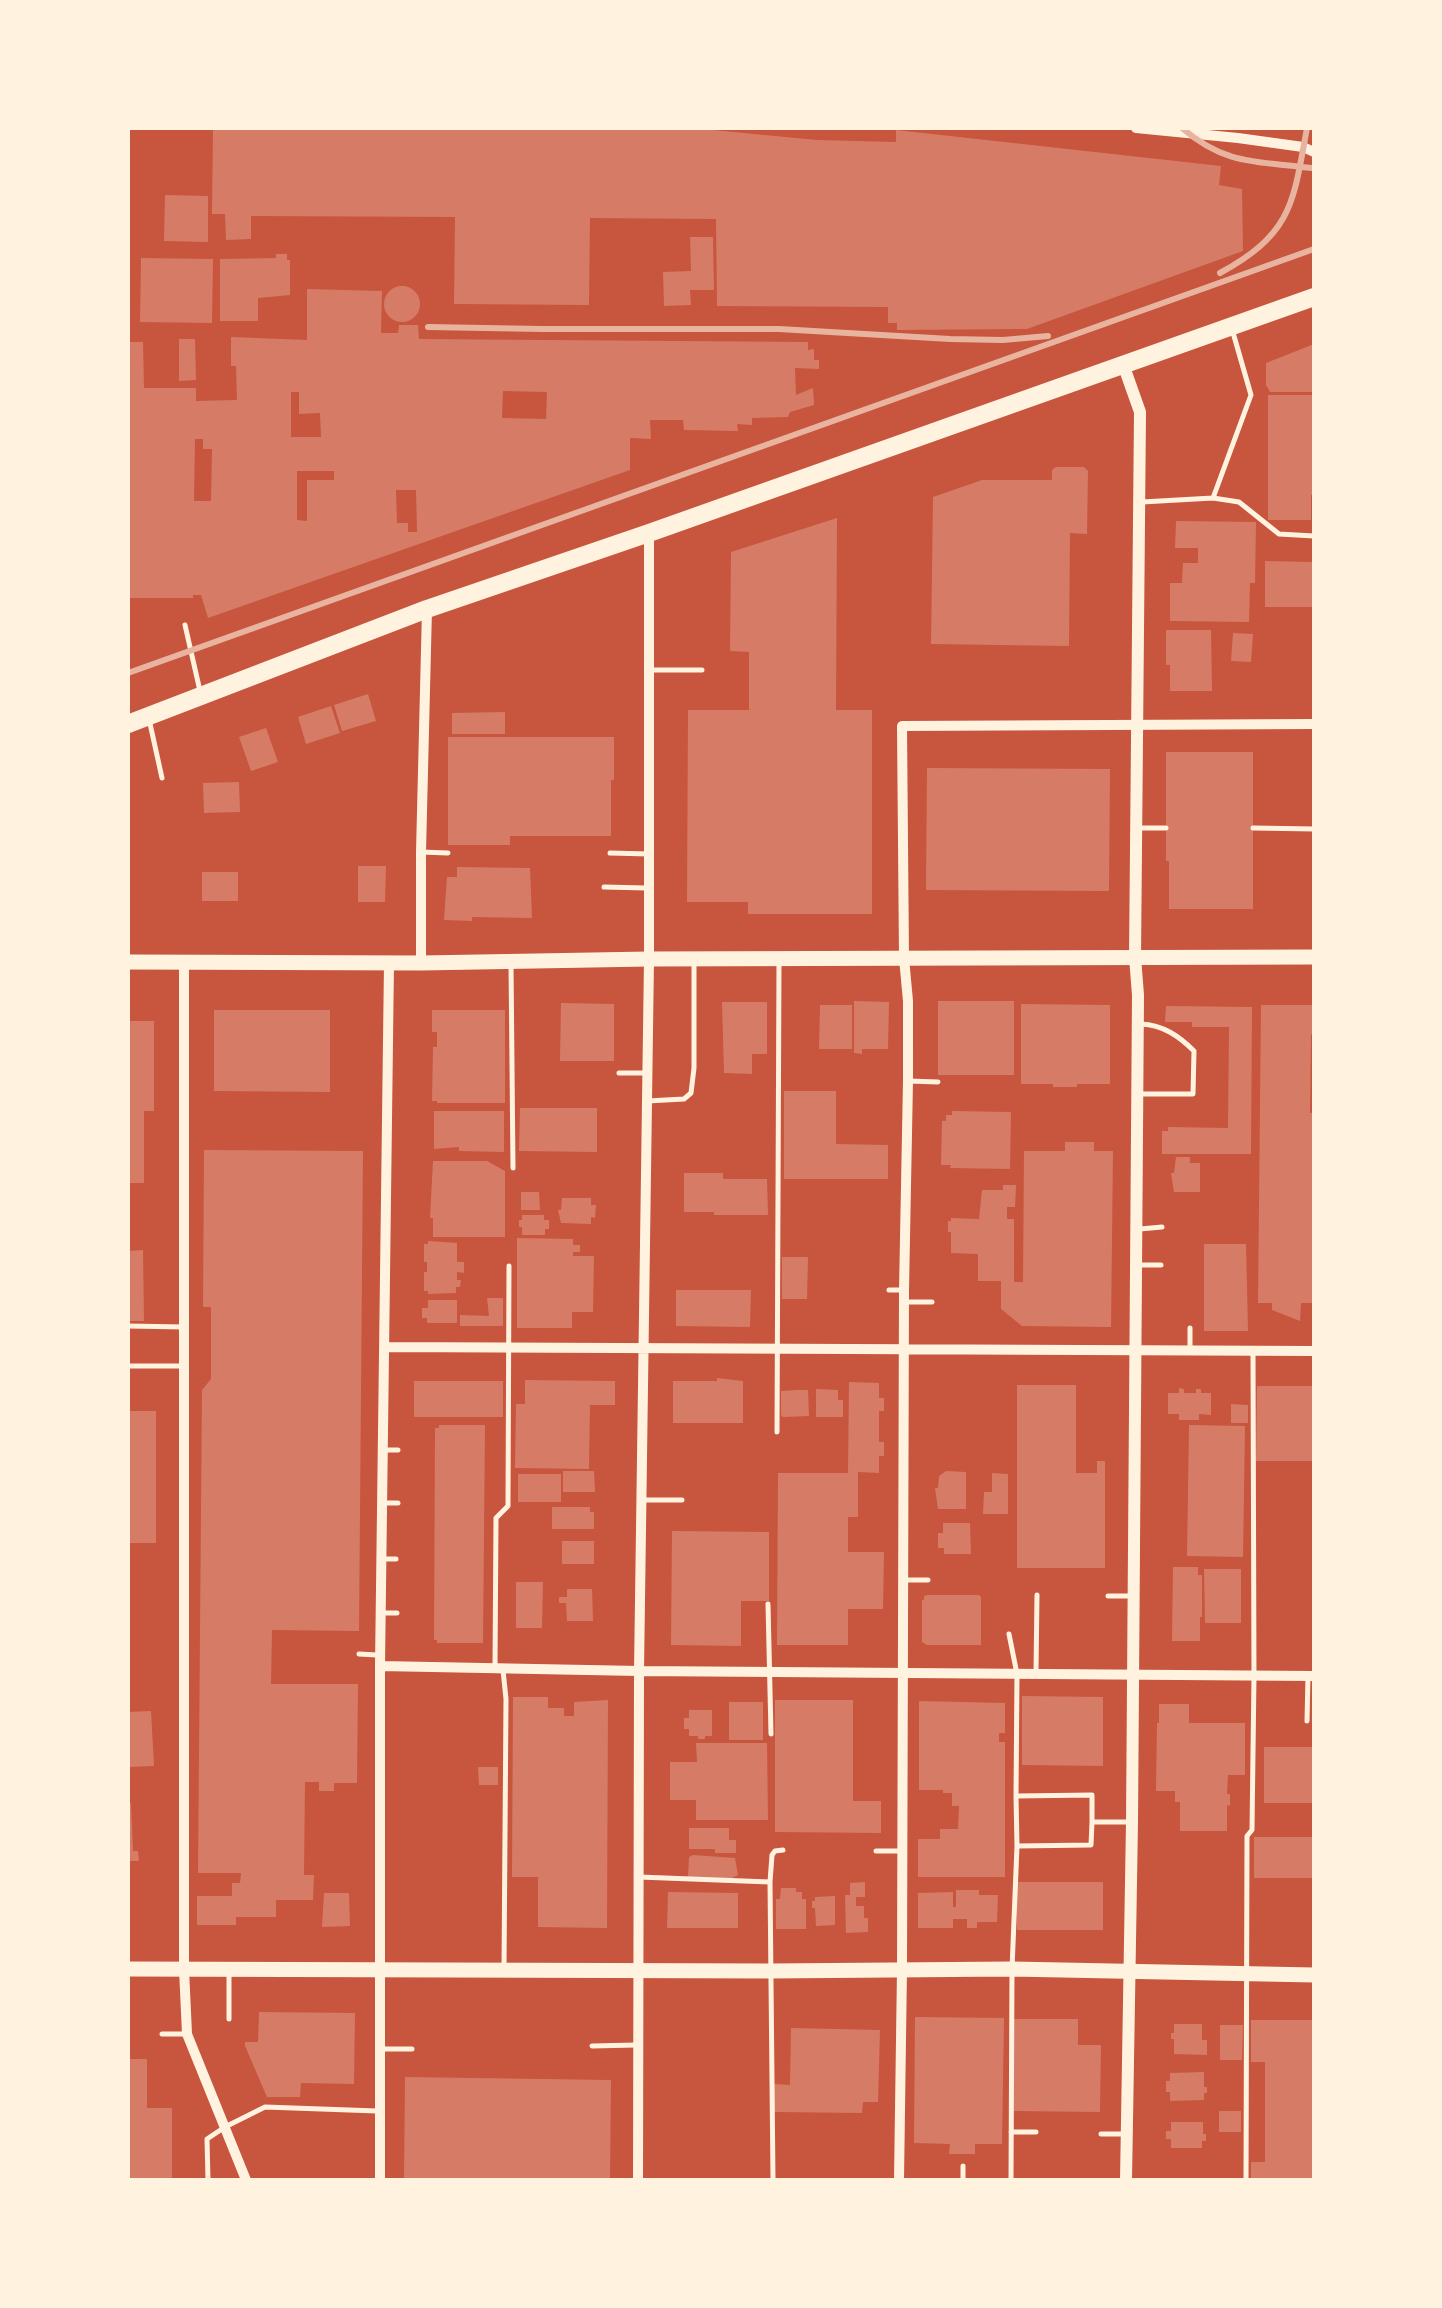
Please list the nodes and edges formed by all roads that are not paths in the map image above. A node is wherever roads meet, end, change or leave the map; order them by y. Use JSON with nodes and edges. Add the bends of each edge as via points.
{"nodes":[{"id":1,"x":1136,"y":128,"type":"edge"},
{"id":2,"x":1314,"y":152,"type":"edge"},
{"id":3,"x":1314,"y":297,"type":"edge"},
{"id":4,"x":1231,"y":326,"type":"junction"},
{"id":5,"x":1123,"y":364,"type":"junction"},
{"id":6,"x":1213,"y":498,"type":"junction"},
{"id":7,"x":1140,"y":502,"type":"junction"},
{"id":8,"x":649,"y":533,"type":"junction"},
{"id":9,"x":1314,"y":536,"type":"edge"},
{"id":10,"x":427,"y":609,"type":"junction"},
{"id":11,"x":186,"y":625,"type":"dead end"},
{"id":12,"x":649,"y":670,"type":"junction"},
{"id":13,"x":702,"y":670,"type":"dead end"},
{"id":14,"x":200,"y":696,"type":"junction"},
{"id":15,"x":148,"y":716,"type":"junction"},
{"id":16,"x":128,"y":724,"type":"edge"},
{"id":17,"x":1314,"y":724,"type":"edge"},
{"id":18,"x":1138,"y":725,"type":"junction"},
{"id":19,"x":162,"y":778,"type":"dead end"},
{"id":20,"x":1137,"y":828,"type":"junction"},
{"id":21,"x":1166,"y":828,"type":"dead end"},
{"id":22,"x":1252,"y":828,"type":"dead end"},
{"id":23,"x":1314,"y":829,"type":"edge"},
{"id":24,"x":421,"y":852,"type":"junction"},
{"id":25,"x":448,"y":852,"type":"dead end"},
{"id":26,"x":610,"y":854,"type":"dead end"},
{"id":27,"x":649,"y":854,"type":"junction"},
{"id":28,"x":604,"y":888,"type":"dead end"},
{"id":29,"x":649,"y":888,"type":"junction"},
{"id":30,"x":1134,"y":957,"type":"junction"},
{"id":31,"x":1314,"y":957,"type":"edge"},
{"id":32,"x":904,"y":958,"type":"junction"},
{"id":33,"x":650,"y":959,"type":"junction"},
{"id":34,"x":694,"y":959,"type":"junction"},
{"id":35,"x":779,"y":959,"type":"junction"},
{"id":36,"x":511,"y":961,"type":"junction"},
{"id":37,"x":128,"y":962,"type":"edge"},
{"id":38,"x":184,"y":962,"type":"junction"},
{"id":39,"x":389,"y":964,"type":"junction"},
{"id":40,"x":421,"y":964,"type":"junction"},
{"id":41,"x":1138,"y":1024,"type":"junction"},
{"id":42,"x":619,"y":1073,"type":"dead end"},
{"id":43,"x":647,"y":1073,"type":"junction"},
{"id":44,"x":908,"y":1080,"type":"junction"},
{"id":45,"x":938,"y":1082,"type":"dead end"},
{"id":46,"x":1137,"y":1094,"type":"junction"},
{"id":47,"x":647,"y":1100,"type":"junction"},
{"id":48,"x":513,"y":1168,"type":"dead end"},
{"id":49,"x":1162,"y":1227,"type":"dead end"},
{"id":50,"x":1136,"y":1228,"type":"junction"},
{"id":51,"x":1136,"y":1265,"type":"junction"},
{"id":52,"x":1161,"y":1265,"type":"dead end"},
{"id":53,"x":509,"y":1266,"type":"dead end"},
{"id":54,"x":889,"y":1290,"type":"dead end"},
{"id":55,"x":904,"y":1296,"type":"junction"},
{"id":56,"x":932,"y":1302,"type":"dead end"},
{"id":57,"x":128,"y":1326,"type":"edge"},
{"id":58,"x":184,"y":1327,"type":"junction"},
{"id":59,"x":1190,"y":1328,"type":"dead end"},
{"id":60,"x":385,"y":1347,"type":"junction"},
{"id":61,"x":508,"y":1348,"type":"junction"},
{"id":62,"x":643,"y":1349,"type":"junction"},
{"id":63,"x":777,"y":1350,"type":"junction"},
{"id":64,"x":904,"y":1350,"type":"junction"},
{"id":65,"x":1134,"y":1351,"type":"junction"},
{"id":66,"x":1190,"y":1351,"type":"junction"},
{"id":67,"x":1253,"y":1351,"type":"junction"},
{"id":68,"x":1314,"y":1351,"type":"edge"},
{"id":69,"x":128,"y":1366,"type":"edge"},
{"id":70,"x":184,"y":1366,"type":"junction"},
{"id":71,"x":777,"y":1432,"type":"dead end"},
{"id":72,"x":384,"y":1450,"type":"junction"},
{"id":73,"x":398,"y":1450,"type":"dead end"},
{"id":74,"x":642,"y":1500,"type":"junction"},
{"id":75,"x":682,"y":1500,"type":"dead end"},
{"id":76,"x":382,"y":1503,"type":"junction"},
{"id":77,"x":398,"y":1503,"type":"dead end"},
{"id":78,"x":382,"y":1558,"type":"junction"},
{"id":79,"x":396,"y":1558,"type":"dead end"},
{"id":80,"x":904,"y":1580,"type":"junction"},
{"id":81,"x":928,"y":1580,"type":"dead end"},
{"id":82,"x":1037,"y":1595,"type":"dead end"},
{"id":83,"x":1108,"y":1596,"type":"dead end"},
{"id":84,"x":1133,"y":1596,"type":"junction"},
{"id":85,"x":768,"y":1604,"type":"dead end"},
{"id":86,"x":381,"y":1613,"type":"junction"},
{"id":87,"x":397,"y":1613,"type":"dead end"},
{"id":88,"x":1008,"y":1634,"type":"dead end"},
{"id":89,"x":359,"y":1654,"type":"dead end"},
{"id":90,"x":380,"y":1660,"type":"junction"},
{"id":91,"x":499,"y":1667,"type":"junction"},
{"id":92,"x":640,"y":1671,"type":"junction"},
{"id":93,"x":771,"y":1672,"type":"junction"},
{"id":94,"x":903,"y":1672,"type":"junction"},
{"id":95,"x":1017,"y":1674,"type":"junction"},
{"id":96,"x":1036,"y":1674,"type":"junction"},
{"id":97,"x":1132,"y":1676,"type":"junction"},
{"id":98,"x":1254,"y":1676,"type":"junction"},
{"id":99,"x":1311,"y":1676,"type":"edge"},
{"id":100,"x":1307,"y":1721,"type":"dead end"},
{"id":101,"x":771,"y":1734,"type":"dead end"},
{"id":102,"x":1016,"y":1796,"type":"junction"},
{"id":103,"x":1092,"y":1822,"type":"junction"},
{"id":104,"x":1132,"y":1822,"type":"junction"},
{"id":105,"x":1016,"y":1846,"type":"junction"},
{"id":106,"x":783,"y":1850,"type":"dead end"},
{"id":107,"x":876,"y":1850,"type":"dead end"},
{"id":108,"x":902,"y":1850,"type":"junction"},
{"id":109,"x":640,"y":1878,"type":"junction"},
{"id":110,"x":770,"y":1882,"type":"junction"},
{"id":111,"x":128,"y":1969,"type":"edge"},
{"id":112,"x":184,"y":1969,"type":"junction"},
{"id":113,"x":229,"y":1969,"type":"junction"},
{"id":114,"x":902,"y":1969,"type":"junction"},
{"id":115,"x":1012,"y":1969,"type":"junction"},
{"id":116,"x":381,"y":1970,"type":"junction"},
{"id":117,"x":504,"y":1970,"type":"junction"},
{"id":118,"x":640,"y":1970,"type":"junction"},
{"id":119,"x":770,"y":1971,"type":"junction"},
{"id":120,"x":1130,"y":1972,"type":"junction"},
{"id":121,"x":1247,"y":1972,"type":"junction"},
{"id":122,"x":1314,"y":1974,"type":"edge"},
{"id":123,"x":228,"y":2019,"type":"dead end"},
{"id":124,"x":162,"y":2034,"type":"dead end"},
{"id":125,"x":188,"y":2034,"type":"junction"},
{"id":126,"x":639,"y":2045,"type":"junction"},
{"id":127,"x":592,"y":2046,"type":"dead end"},
{"id":128,"x":380,"y":2049,"type":"junction"},
{"id":129,"x":412,"y":2049,"type":"dead end"},
{"id":130,"x":380,"y":2111,"type":"junction"},
{"id":131,"x":225,"y":2127,"type":"junction"},
{"id":132,"x":1011,"y":2132,"type":"junction"},
{"id":133,"x":1036,"y":2132,"type":"dead end"},
{"id":134,"x":1101,"y":2134,"type":"dead end"},
{"id":135,"x":1127,"y":2134,"type":"junction"},
{"id":136,"x":963,"y":2166,"type":"dead end"},
{"id":137,"x":208,"y":2180,"type":"edge"},
{"id":138,"x":246,"y":2180,"type":"edge"},
{"id":139,"x":380,"y":2180,"type":"edge"},
{"id":140,"x":638,"y":2180,"type":"edge"},
{"id":141,"x":773,"y":2180,"type":"edge"},
{"id":142,"x":899,"y":2180,"type":"edge"},
{"id":143,"x":963,"y":2180,"type":"edge"},
{"id":144,"x":1011,"y":2180,"type":"edge"},
{"id":145,"x":1126,"y":2180,"type":"edge"},
{"id":146,"x":1246,"y":2180,"type":"edge"}],
"edges":[{"from":1,"to":2,"type":"street"},
{"from":3,"to":4,"type":"highway"},
{"from":4,"to":5,"type":"highway"},
{"from":4,"to":6,"type":"lane","via":[[1251,395]]},
{"from":5,"to":7,"type":"street","via":[[1140,412]]},
{"from":5,"to":8,"type":"highway"},
{"from":6,"to":7,"type":"lane"},
{"from":6,"to":9,"type":"lane","via":[[1240,502],[1279,534]]},
{"from":7,"to":18,"type":"street"},
{"from":8,"to":10,"type":"highway"},
{"from":8,"to":12,"type":"street"},
{"from":10,"to":14,"type":"highway"},
{"from":10,"to":24,"type":"street"},
{"from":11,"to":14,"type":"lane"},
{"from":12,"to":13,"type":"lane"},
{"from":12,"to":27,"type":"street"},
{"from":14,"to":15,"type":"highway"},
{"from":15,"to":16,"type":"highway"},
{"from":15,"to":19,"type":"lane"},
{"from":17,"to":18,"type":"street"},
{"from":18,"to":20,"type":"street"},
{"from":18,"to":32,"type":"street","via":[[902,726]]},
{"from":20,"to":21,"type":"lane"},
{"from":20,"to":30,"type":"street"},
{"from":22,"to":23,"type":"lane"},
{"from":24,"to":25,"type":"lane"},
{"from":24,"to":40,"type":"street"},
{"from":26,"to":27,"type":"lane"},
{"from":27,"to":29,"type":"street"},
{"from":28,"to":29,"type":"lane"},
{"from":29,"to":33,"type":"street"},
{"from":30,"to":31,"type":"main road"},
{"from":30,"to":32,"type":"main road"},
{"from":30,"to":41,"type":"street"},
{"from":32,"to":35,"type":"main road"},
{"from":32,"to":44,"type":"street"},
{"from":33,"to":34,"type":"main road"},
{"from":33,"to":36,"type":"main road"},
{"from":33,"to":43,"type":"street"},
{"from":34,"to":35,"type":"main road"},
{"from":34,"to":47,"type":"lane","via":[[691,1093]]},
{"from":35,"to":63,"type":"lane"},
{"from":36,"to":40,"type":"main road"},
{"from":36,"to":48,"type":"lane"},
{"from":37,"to":38,"type":"main road"},
{"from":38,"to":39,"type":"main road"},
{"from":38,"to":58,"type":"street"},
{"from":39,"to":40,"type":"main road"},
{"from":39,"to":60,"type":"street"},
{"from":41,"to":46,"type":"street"},
{"from":41,"to":46,"type":"lane","via":[[1160,1027],[1194,1051],[1194,1094]]},
{"from":42,"to":43,"type":"lane"},
{"from":43,"to":47,"type":"street"},
{"from":44,"to":45,"type":"lane"},
{"from":44,"to":55,"type":"street"},
{"from":46,"to":50,"type":"street"},
{"from":47,"to":62,"type":"street"},
{"from":49,"to":50,"type":"lane"},
{"from":50,"to":51,"type":"street"},
{"from":51,"to":52,"type":"lane"},
{"from":51,"to":65,"type":"street"},
{"from":53,"to":61,"type":"lane"},
{"from":54,"to":55,"type":"lane"},
{"from":55,"to":56,"type":"lane"},
{"from":55,"to":64,"type":"street"},
{"from":57,"to":58,"type":"lane"},
{"from":58,"to":70,"type":"street"},
{"from":59,"to":66,"type":"lane"},
{"from":60,"to":61,"type":"street"},
{"from":60,"to":72,"type":"street"},
{"from":61,"to":62,"type":"street"},
{"from":61,"to":91,"type":"lane","via":[[508,1506],[496,1518]]},
{"from":62,"to":63,"type":"street"},
{"from":62,"to":74,"type":"street"},
{"from":63,"to":64,"type":"street"},
{"from":63,"to":71,"type":"lane"},
{"from":64,"to":65,"type":"street"},
{"from":64,"to":80,"type":"street"},
{"from":65,"to":66,"type":"street"},
{"from":65,"to":84,"type":"street"},
{"from":66,"to":67,"type":"street"},
{"from":67,"to":68,"type":"street"},
{"from":67,"to":98,"type":"lane"},
{"from":69,"to":70,"type":"lane"},
{"from":70,"to":112,"type":"street"},
{"from":72,"to":73,"type":"lane"},
{"from":72,"to":76,"type":"street"},
{"from":74,"to":75,"type":"lane"},
{"from":74,"to":92,"type":"street"},
{"from":76,"to":77,"type":"lane"},
{"from":76,"to":78,"type":"street"},
{"from":78,"to":79,"type":"lane"},
{"from":78,"to":86,"type":"street"},
{"from":80,"to":81,"type":"lane"},
{"from":80,"to":94,"type":"street"},
{"from":82,"to":96,"type":"lane"},
{"from":83,"to":84,"type":"lane"},
{"from":84,"to":97,"type":"street"},
{"from":85,"to":93,"type":"lane"},
{"from":86,"to":87,"type":"lane"},
{"from":86,"to":90,"type":"street"},
{"from":88,"to":95,"type":"lane"},
{"from":89,"to":90,"type":"lane"},
{"from":90,"to":91,"type":"street"},
{"from":90,"to":116,"type":"street"},
{"from":91,"to":92,"type":"street"},
{"from":91,"to":117,"type":"lane","via":[[506,1699]]},
{"from":92,"to":93,"type":"street"},
{"from":92,"to":109,"type":"street"},
{"from":93,"to":94,"type":"street"},
{"from":93,"to":101,"type":"lane"},
{"from":94,"to":95,"type":"street"},
{"from":94,"to":108,"type":"street"},
{"from":95,"to":96,"type":"street"},
{"from":95,"to":102,"type":"lane"},
{"from":96,"to":97,"type":"street"},
{"from":97,"to":98,"type":"street"},
{"from":97,"to":104,"type":"street"},
{"from":98,"to":99,"type":"street"},
{"from":98,"to":121,"type":"lane"},
{"from":99,"to":100,"type":"lane"},
{"from":102,"to":103,"type":"lane","via":[[1092,1795]]},
{"from":102,"to":105,"type":"lane"},
{"from":103,"to":104,"type":"lane"},
{"from":103,"to":105,"type":"lane","via":[[1091,1845]]},
{"from":104,"to":120,"type":"street"},
{"from":105,"to":115,"type":"lane"},
{"from":106,"to":110,"type":"lane","via":[[772,1855]]},
{"from":107,"to":108,"type":"lane"},
{"from":108,"to":114,"type":"street"},
{"from":109,"to":110,"type":"lane"},
{"from":109,"to":118,"type":"street"},
{"from":110,"to":119,"type":"lane"},
{"from":111,"to":112,"type":"main road"},
{"from":112,"to":113,"type":"main road"},
{"from":112,"to":125,"type":"street"},
{"from":113,"to":116,"type":"main road"},
{"from":113,"to":123,"type":"lane"},
{"from":114,"to":115,"type":"main road"},
{"from":114,"to":119,"type":"main road"},
{"from":114,"to":142,"type":"street"},
{"from":115,"to":120,"type":"main road"},
{"from":115,"to":132,"type":"lane"},
{"from":116,"to":117,"type":"main road"},
{"from":116,"to":128,"type":"street"},
{"from":117,"to":118,"type":"main road"},
{"from":118,"to":119,"type":"main road"},
{"from":118,"to":126,"type":"street"},
{"from":119,"to":141,"type":"lane"},
{"from":120,"to":121,"type":"main road"},
{"from":120,"to":135,"type":"street"},
{"from":121,"to":122,"type":"main road"},
{"from":121,"to":146,"type":"lane"},
{"from":124,"to":125,"type":"lane"},
{"from":125,"to":131,"type":"street"},
{"from":126,"to":127,"type":"lane"},
{"from":126,"to":140,"type":"street"},
{"from":128,"to":129,"type":"lane"},
{"from":128,"to":130,"type":"street"},
{"from":130,"to":131,"type":"lane","via":[[265,2108]]},
{"from":130,"to":139,"type":"street"},
{"from":131,"to":137,"type":"lane","via":[[207,2139]]},
{"from":131,"to":138,"type":"street"},
{"from":132,"to":133,"type":"lane"},
{"from":132,"to":144,"type":"lane"},
{"from":134,"to":135,"type":"lane"},
{"from":135,"to":145,"type":"street"},
{"from":136,"to":143,"type":"lane"}]}
